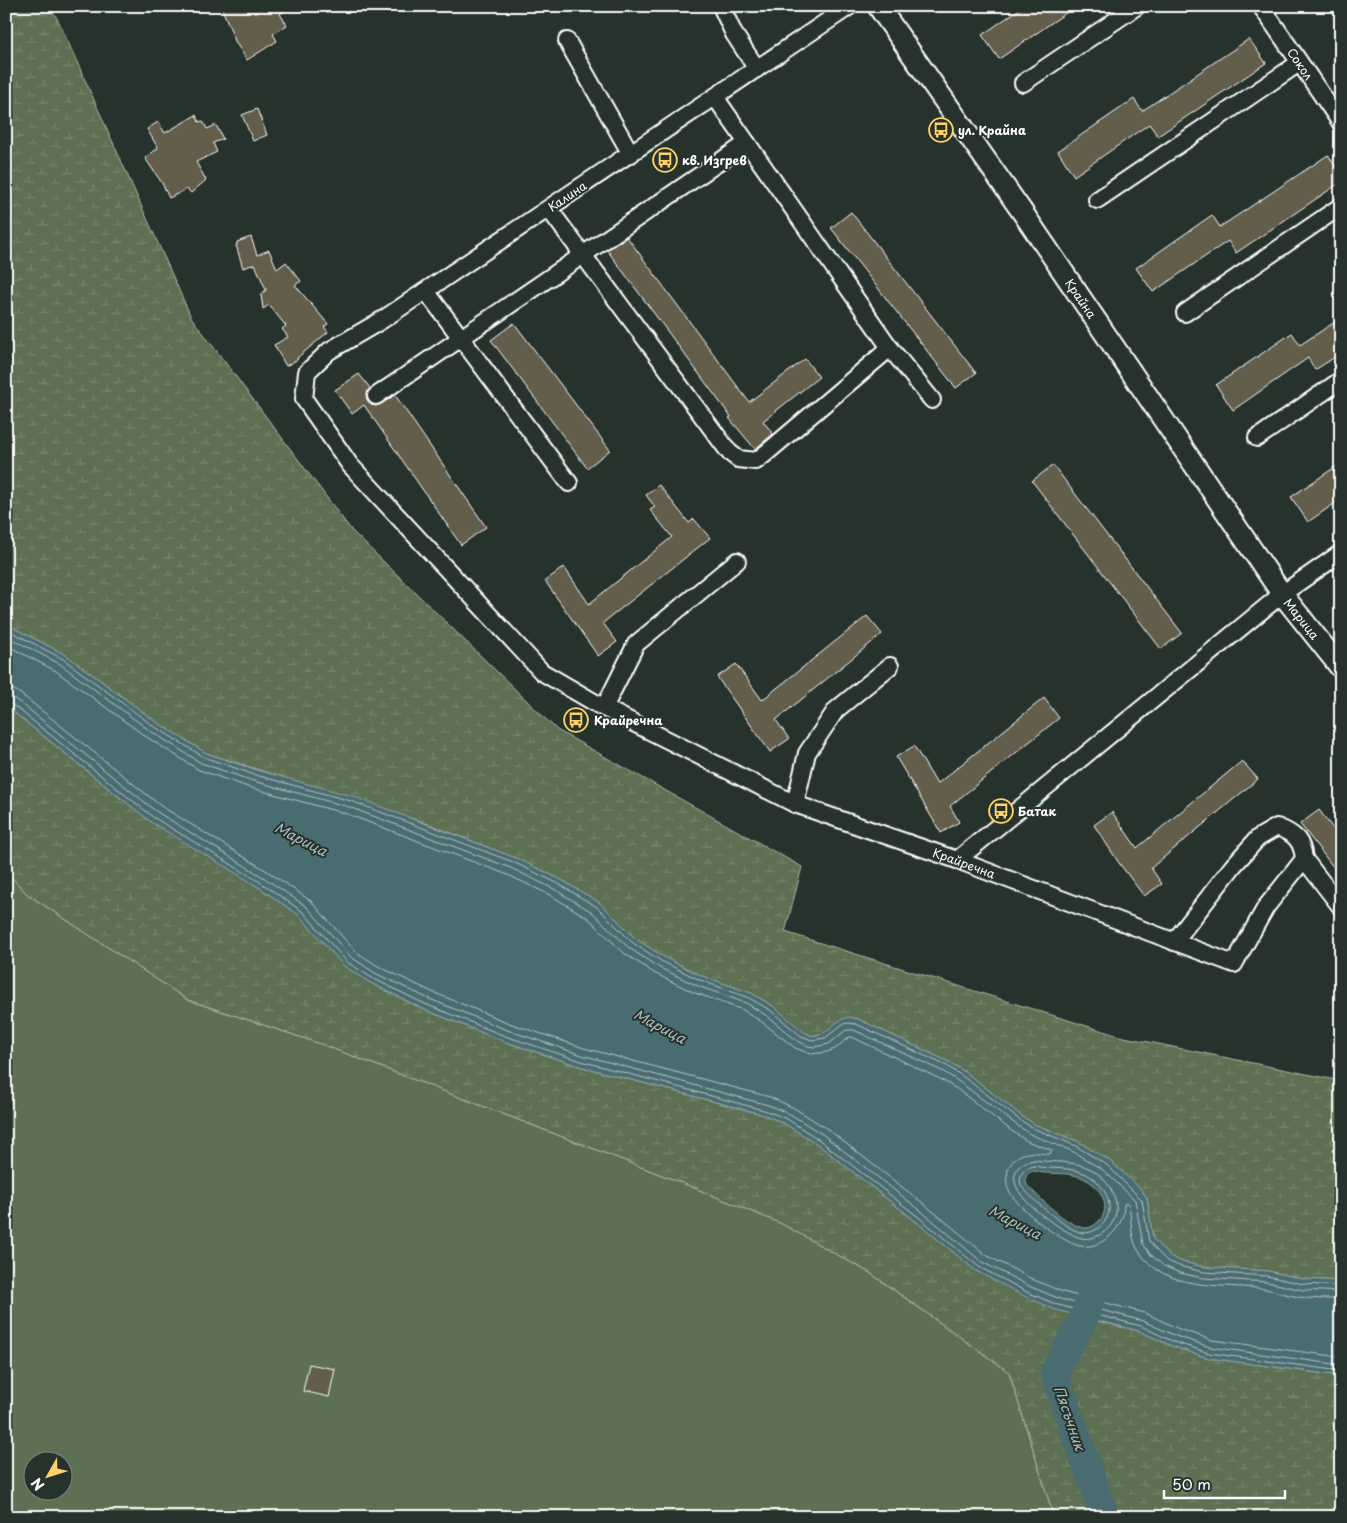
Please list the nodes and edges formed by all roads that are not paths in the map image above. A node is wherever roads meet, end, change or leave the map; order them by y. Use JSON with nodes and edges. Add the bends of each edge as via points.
{"nodes":[{"id":1,"x":721,"y":6,"type":"edge"},
{"id":2,"x":850,"y":6,"type":"edge"},
{"id":3,"x":878,"y":6,"type":"edge"},
{"id":4,"x":1138,"y":6,"type":"edge"},
{"id":5,"x":1261,"y":6,"type":"edge"},
{"id":6,"x":567,"y":41,"type":"dead end"},
{"id":7,"x":1299,"y":63,"type":"junction"},
{"id":8,"x":757,"y":69,"type":"junction"},
{"id":9,"x":1023,"y":83,"type":"dead end"},
{"id":10,"x":715,"y":97,"type":"junction"},
{"id":11,"x":1341,"y":122,"type":"edge"},
{"id":12,"x":747,"y":142,"type":"junction"},
{"id":13,"x":631,"y":154,"type":"junction"},
{"id":14,"x":1097,"y":200,"type":"dead end"},
{"id":15,"x":1341,"y":206,"type":"edge"},
{"id":16,"x":549,"y":209,"type":"junction"},
{"id":17,"x":583,"y":254,"type":"junction"},
{"id":18,"x":426,"y":291,"type":"junction"},
{"id":19,"x":1185,"y":313,"type":"dead end"},
{"id":20,"x":461,"y":338,"type":"junction"},
{"id":21,"x":890,"y":348,"type":"junction"},
{"id":22,"x":1341,"y":380,"type":"edge"},
{"id":23,"x":376,"y":396,"type":"dead end"},
{"id":24,"x":304,"y":398,"type":"joint"},
{"id":25,"x":932,"y":400,"type":"dead end"},
{"id":26,"x":1257,"y":438,"type":"dead end"},
{"id":27,"x":569,"y":483,"type":"dead end"},
{"id":28,"x":1341,"y":553,"type":"edge"},
{"id":29,"x":737,"y":561,"type":"dead end"},
{"id":30,"x":1282,"y":594,"type":"junction"},
{"id":31,"x":890,"y":666,"type":"dead end"},
{"id":32,"x":1341,"y":668,"type":"edge"},
{"id":33,"x":604,"y":708,"type":"junction"},
{"id":34,"x":795,"y":804,"type":"junction"},
{"id":35,"x":1304,"y":859,"type":"junction"},
{"id":36,"x":957,"y":860,"type":"junction"},
{"id":37,"x":1341,"y":907,"type":"edge"},
{"id":38,"x":1174,"y":942,"type":"junction"}],
"edges":[{"from":1,"to":8,"type":"street","via":[[734,34]]},
{"from":2,"to":8,"type":"street","name":"Калина"},
{"from":3,"to":30,"type":"street","name":"Крайна"},
{"from":4,"to":9,"type":"street"},
{"from":5,"to":7,"type":"street","name":"Сокол"},
{"from":6,"to":13,"type":"street"},
{"from":7,"to":11,"type":"street","name":"Сокол"},
{"from":7,"to":14,"type":"street"},
{"from":8,"to":10,"type":"street","name":"Калина"},
{"from":10,"to":12,"type":"street"},
{"from":10,"to":13,"type":"street","name":"Калина"},
{"from":12,"to":17,"type":"street"},
{"from":12,"to":21,"type":"street"},
{"from":13,"to":16,"type":"street","name":"Калина"},
{"from":15,"to":19,"type":"street"},
{"from":16,"to":17,"type":"street"},
{"from":16,"to":18,"type":"street","name":"Калина"},
{"from":17,"to":20,"type":"street"},
{"from":17,"to":21,"type":"street","via":[[738,460],[756,461]]},
{"from":18,"to":20,"type":"street"},
{"from":18,"to":24,"type":"street","name":"Калина","via":[[329,351],[307,372]]},
{"from":20,"to":23,"type":"street"},
{"from":20,"to":27,"type":"street"},
{"from":21,"to":25,"type":"street"},
{"from":22,"to":26,"type":"street"},
{"from":24,"to":33,"type":"street","name":"Крайречна","via":[[350,465],[542,672]]},
{"from":28,"to":30,"type":"street"},
{"from":29,"to":33,"type":"street","via":[[636,644]]},
{"from":30,"to":32,"type":"street","name":"Марица"},
{"from":30,"to":36,"type":"street"},
{"from":31,"to":34,"type":"street","via":[[836,710],[807,753]]},
{"from":33,"to":34,"type":"street","name":"Крайречна"},
{"from":34,"to":36,"type":"street","name":"Крайречна"},
{"from":35,"to":37,"type":"street"},
{"from":35,"to":38,"type":"street","name":"Крайречна","via":[[1266,907],[1234,964]]},
{"from":35,"to":38,"type":"street","via":[[1302,844],[1289,832],[1277,827],[1258,838]]},
{"from":36,"to":38,"type":"street","name":"Крайречна"}]}
